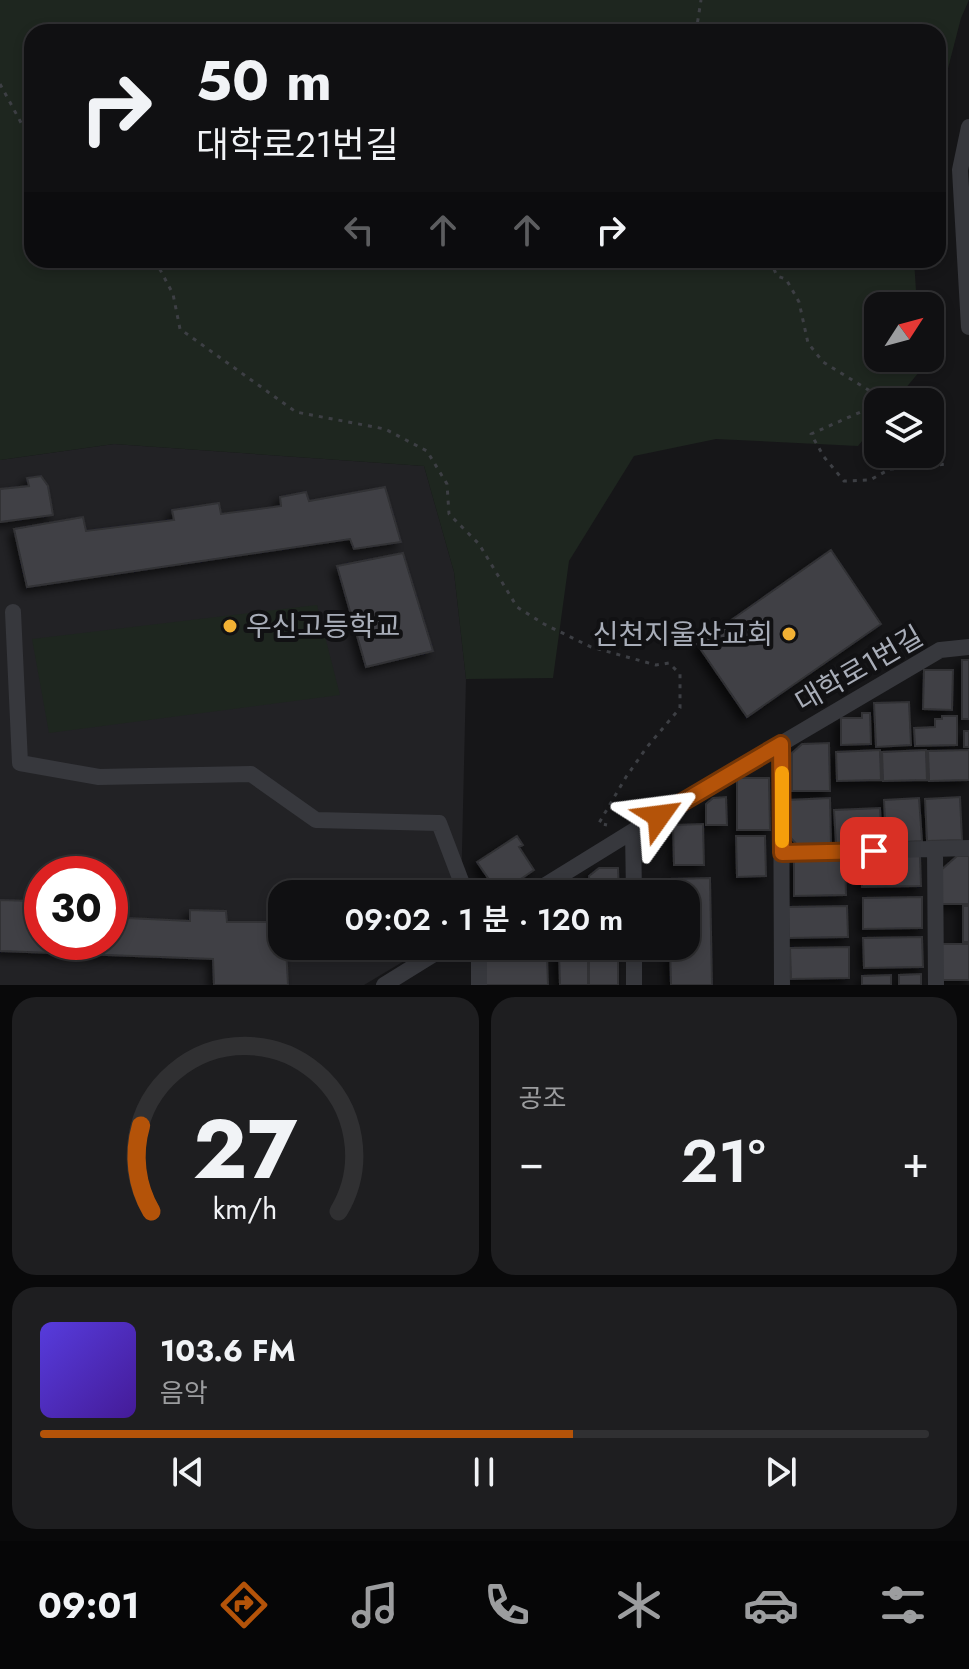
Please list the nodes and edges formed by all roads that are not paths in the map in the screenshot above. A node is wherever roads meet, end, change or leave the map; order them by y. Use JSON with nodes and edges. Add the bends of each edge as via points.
{"nodes":[{"id":1,"x":969,"y":127,"type":"edge"},
{"id":2,"x":969,"y":327,"type":"edge"},
{"id":3,"x":13,"y":612,"type":"dead end"},
{"id":4,"x":969,"y":647,"type":"edge"},
{"id":5,"x":781,"y":744,"type":"junction"},
{"id":6,"x":633,"y":831,"type":"junction"},
{"id":7,"x":969,"y":848,"type":"edge"},
{"id":8,"x":935,"y":849,"type":"junction"},
{"id":9,"x":782,"y":853,"type":"junction"},
{"id":10,"x":461,"y":880,"type":"edge"},
{"id":11,"x":554,"y":880,"type":"edge"},
{"id":12,"x":634,"y":880,"type":"edge"},
{"id":13,"x":424,"y":960,"type":"edge"},
{"id":14,"x":479,"y":960,"type":"edge"},
{"id":15,"x":634,"y":960,"type":"edge"},
{"id":16,"x":384,"y":985,"type":"edge"},
{"id":17,"x":479,"y":985,"type":"edge"},
{"id":18,"x":634,"y":985,"type":"edge"},
{"id":19,"x":782,"y":985,"type":"edge"},
{"id":20,"x":936,"y":985,"type":"edge"}],
"edges":[{"from":1,"to":2,"type":"street","via":[[960,170]]},
{"from":3,"to":10,"type":"street","via":[[20,763],[99,777],[251,774],[316,820],[439,823]]},
{"from":4,"to":5,"type":"street","name":"대학로1번길","via":[[940,650]]},
{"from":5,"to":6,"type":"street","name":"대학로1번길"},
{"from":5,"to":9,"type":"street"},
{"from":6,"to":11,"type":"street","name":"대학로1번길"},
{"from":6,"to":12,"type":"street"},
{"from":7,"to":8,"type":"street"},
{"from":8,"to":9,"type":"street"},
{"from":8,"to":20,"type":"street"},
{"from":9,"to":19,"type":"street"},
{"from":13,"to":16,"type":"street"},
{"from":14,"to":17,"type":"street"},
{"from":15,"to":18,"type":"street"}]}
